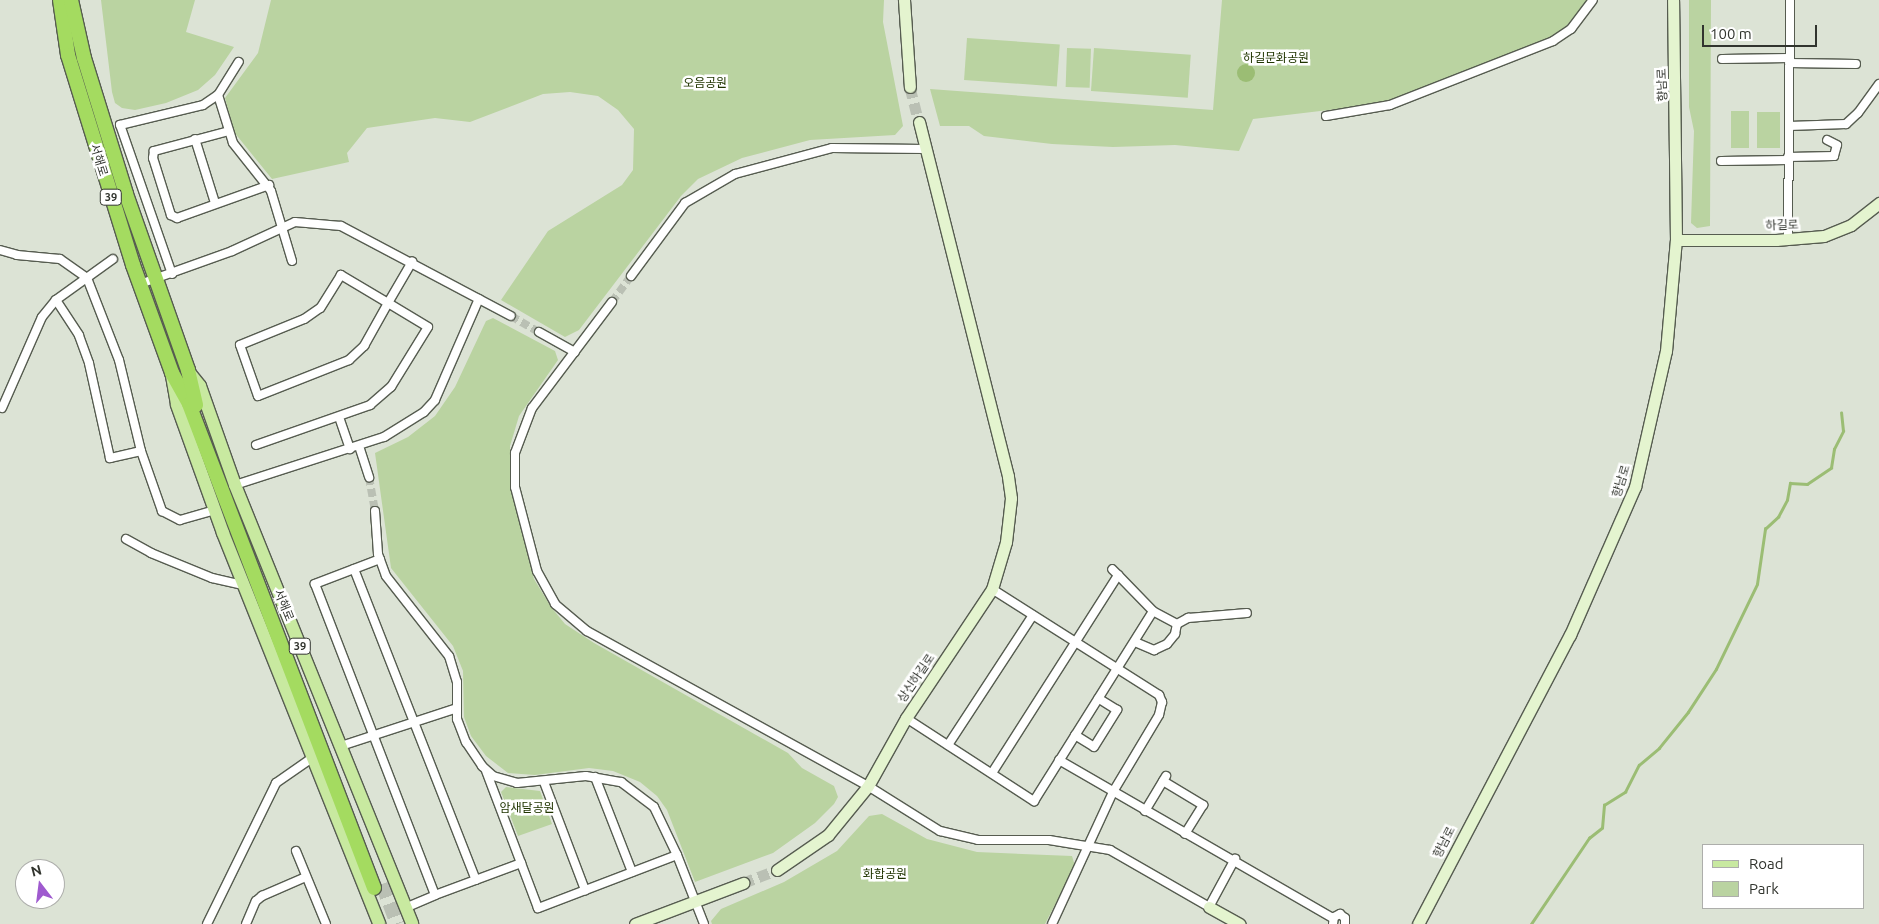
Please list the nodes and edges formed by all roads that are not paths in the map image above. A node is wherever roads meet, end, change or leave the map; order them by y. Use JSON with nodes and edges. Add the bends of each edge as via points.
{"nodes":[{"id":1,"x":58,"y":0,"type":"edge"},
{"id":2,"x":72,"y":0,"type":"edge"},
{"id":3,"x":904,"y":0,"type":"edge"},
{"id":4,"x":1593,"y":0,"type":"edge"},
{"id":5,"x":1673,"y":0,"type":"edge"},
{"id":6,"x":1790,"y":0,"type":"edge"},
{"id":7,"x":68,"y":16,"type":"junction"},
{"id":8,"x":1722,"y":59,"type":"dead end"},
{"id":9,"x":1789,"y":61,"type":"junction"},
{"id":10,"x":239,"y":62,"type":"dead end"},
{"id":11,"x":1856,"y":64,"type":"dead end"},
{"id":12,"x":1879,"y":84,"type":"edge"},
{"id":13,"x":910,"y":87,"type":"tunnel mouth"},
{"id":14,"x":218,"y":95,"type":"junction"},
{"id":15,"x":1326,"y":116,"type":"dead end"},
{"id":16,"x":919,"y":122,"type":"tunnel mouth"},
{"id":17,"x":1789,"y":126,"type":"junction"},
{"id":18,"x":228,"y":131,"type":"junction"},
{"id":19,"x":195,"y":139,"type":"junction"},
{"id":20,"x":1827,"y":140,"type":"dead end"},
{"id":21,"x":925,"y":149,"type":"junction"},
{"id":22,"x":1788,"y":159,"type":"junction"},
{"id":23,"x":1721,"y":161,"type":"dead end"},
{"id":24,"x":269,"y":185,"type":"junction"},
{"id":25,"x":215,"y":203,"type":"junction"},
{"id":26,"x":1879,"y":203,"type":"edge"},
{"id":27,"x":281,"y":226,"type":"junction"},
{"id":28,"x":1788,"y":239,"type":"junction"},
{"id":29,"x":1676,"y":240,"type":"junction"},
{"id":30,"x":0,"y":250,"type":"edge"},
{"id":31,"x":113,"y":259,"type":"dead end"},
{"id":32,"x":292,"y":261,"type":"dead end"},
{"id":33,"x":412,"y":262,"type":"junction"},
{"id":34,"x":172,"y":274,"type":"junction"},
{"id":35,"x":631,"y":276,"type":"tunnel mouth"},
{"id":36,"x":86,"y":278,"type":"junction"},
{"id":37,"x":154,"y":280,"type":"junction"},
{"id":38,"x":140,"y":284,"type":"junction"},
{"id":39,"x":56,"y":300,"type":"junction"},
{"id":40,"x":479,"y":300,"type":"junction"},
{"id":41,"x":612,"y":302,"type":"tunnel mouth"},
{"id":42,"x":388,"y":303,"type":"junction"},
{"id":43,"x":511,"y":316,"type":"tunnel mouth"},
{"id":44,"x":539,"y":332,"type":"tunnel mouth"},
{"id":45,"x":575,"y":352,"type":"junction"},
{"id":46,"x":188,"y":370,"type":"junction"},
{"id":47,"x":172,"y":373,"type":"junction"},
{"id":48,"x":2,"y":408,"type":"dead end"},
{"id":49,"x":339,"y":417,"type":"junction"},
{"id":50,"x":256,"y":445,"type":"dead end"},
{"id":51,"x":359,"y":446,"type":"junction"},
{"id":52,"x":350,"y":449,"type":"junction"},
{"id":53,"x":141,"y":451,"type":"junction"},
{"id":54,"x":369,"y":477,"type":"tunnel mouth"},
{"id":55,"x":235,"y":485,"type":"junction"},
{"id":56,"x":215,"y":510,"type":"junction"},
{"id":57,"x":375,"y":511,"type":"tunnel mouth"},
{"id":58,"x":126,"y":539,"type":"dead end"},
{"id":59,"x":380,"y":559,"type":"junction"},
{"id":60,"x":354,"y":569,"type":"junction"},
{"id":61,"x":244,"y":585,"type":"junction"},
{"id":62,"x":992,"y":589,"type":"junction"},
{"id":63,"x":1153,"y":611,"type":"junction"},
{"id":64,"x":1247,"y":613,"type":"dead end"},
{"id":65,"x":1033,"y":615,"type":"junction"},
{"id":66,"x":1177,"y":624,"type":"junction"},
{"id":67,"x":1075,"y":642,"type":"junction"},
{"id":68,"x":1134,"y":642,"type":"junction"},
{"id":69,"x":1116,"y":668,"type":"junction"},
{"id":70,"x":1098,"y":698,"type":"junction"},
{"id":71,"x":457,"y":708,"type":"junction"},
{"id":72,"x":906,"y":718,"type":"junction"},
{"id":73,"x":413,"y":720,"type":"junction"},
{"id":74,"x":373,"y":734,"type":"junction"},
{"id":75,"x":1075,"y":735,"type":"junction"},
{"id":76,"x":948,"y":745,"type":"junction"},
{"id":77,"x":340,"y":746,"type":"junction"},
{"id":78,"x":312,"y":758,"type":"junction"},
{"id":79,"x":1059,"y":760,"type":"junction"},
{"id":80,"x":486,"y":769,"type":"junction"},
{"id":81,"x":992,"y":773,"type":"junction"},
{"id":82,"x":595,"y":777,"type":"junction"},
{"id":83,"x":544,"y":782,"type":"junction"},
{"id":84,"x":868,"y":786,"type":"junction"},
{"id":85,"x":1113,"y":792,"type":"junction"},
{"id":86,"x":1145,"y":811,"type":"junction"},
{"id":87,"x":1185,"y":834,"type":"junction"},
{"id":88,"x":1089,"y":845,"type":"junction"},
{"id":89,"x":296,"y":851,"type":"dead end"},
{"id":90,"x":677,"y":855,"type":"junction"},
{"id":91,"x":1235,"y":859,"type":"junction"},
{"id":92,"x":521,"y":863,"type":"junction"},
{"id":93,"x":777,"y":870,"type":"tunnel mouth"},
{"id":94,"x":632,"y":872,"type":"junction"},
{"id":95,"x":306,"y":877,"type":"junction"},
{"id":96,"x":476,"y":880,"type":"junction"},
{"id":97,"x":743,"y":883,"type":"tunnel mouth"},
{"id":98,"x":585,"y":890,"type":"junction"},
{"id":99,"x":435,"y":895,"type":"junction"},
{"id":100,"x":696,"y":901,"type":"junction"},
{"id":101,"x":1209,"y":907,"type":"junction"},
{"id":102,"x":405,"y":908,"type":"junction"},
{"id":103,"x":1333,"y":921,"type":"edge"},
{"id":104,"x":207,"y":924,"type":"edge"},
{"id":105,"x":246,"y":924,"type":"edge"},
{"id":106,"x":326,"y":924,"type":"edge"},
{"id":107,"x":379,"y":924,"type":"edge"},
{"id":108,"x":412,"y":924,"type":"edge"},
{"id":109,"x":635,"y":924,"type":"edge"},
{"id":110,"x":704,"y":924,"type":"edge"},
{"id":111,"x":1052,"y":924,"type":"edge"},
{"id":112,"x":1240,"y":924,"type":"edge"},
{"id":113,"x":1345,"y":924,"type":"edge"},
{"id":114,"x":1418,"y":924,"type":"edge"}],
"edges":[{"from":1,"to":7,"type":"highway"},
{"from":2,"to":7,"type":"highway","name":"서해로","number":"39"},
{"from":3,"to":13,"type":"street"},
{"from":4,"to":15,"type":"street","via":[[1571,29],[1552,41],[1390,105]]},
{"from":5,"to":29,"type":"street","name":"향남로"},
{"from":6,"to":9,"type":"street"},
{"from":7,"to":37,"type":"highway","name":"서해로","number":"39"},
{"from":7,"to":38,"type":"highway","name":"서해로","number":"39","via":[[68,55],[96,153]]},
{"from":8,"to":9,"type":"street"},
{"from":9,"to":11,"type":"street"},
{"from":9,"to":17,"type":"street"},
{"from":10,"to":14,"type":"street"},
{"from":12,"to":17,"type":"street","via":[[1846,124]]},
{"from":14,"to":18,"type":"street"},
{"from":14,"to":34,"type":"street","via":[[203,105],[120,125]]},
{"from":16,"to":21,"type":"street","name":"상신하길로"},
{"from":17,"to":22,"type":"street"},
{"from":18,"to":19,"type":"street"},
{"from":18,"to":24,"type":"street","via":[[233,143]]},
{"from":19,"to":25,"type":"street"},
{"from":19,"to":25,"type":"street","via":[[157,149],[152,158],[173,217]]},
{"from":20,"to":22,"type":"street","via":[[1837,145],[1834,156]]},
{"from":21,"to":35,"type":"street","via":[[832,148],[735,174],[684,203]]},
{"from":21,"to":62,"type":"street","name":"상신하길로","via":[[1008,476],[1010,518]]},
{"from":22,"to":23,"type":"street"},
{"from":22,"to":28,"type":"street"},
{"from":24,"to":25,"type":"street"},
{"from":24,"to":27,"type":"street"},
{"from":26,"to":28,"type":"street","name":"하길로","via":[[1839,232]]},
{"from":27,"to":32,"type":"street"},
{"from":27,"to":33,"type":"street","via":[[295,222],[342,226]]},
{"from":27,"to":34,"type":"street","via":[[249,243]]},
{"from":28,"to":29,"type":"street","name":"하길로"},
{"from":29,"to":114,"type":"street","name":"향남로","via":[[1666,351],[1635,488],[1570,635]]},
{"from":30,"to":36,"type":"street","via":[[60,259]]},
{"from":31,"to":36,"type":"street"},
{"from":33,"to":40,"type":"street"},
{"from":33,"to":42,"type":"street"},
{"from":34,"to":37,"type":"street"},
{"from":36,"to":39,"type":"street"},
{"from":36,"to":53,"type":"street","via":[[119,360]]},
{"from":37,"to":38,"type":"street"},
{"from":37,"to":46,"type":"highway","name":"서해로","number":"39"},
{"from":38,"to":47,"type":"highway","name":"서해로","number":"39"},
{"from":39,"to":48,"type":"street","via":[[29,340]]},
{"from":39,"to":53,"type":"street","via":[[79,335],[89,363],[110,458]]},
{"from":40,"to":43,"type":"street"},
{"from":40,"to":51,"type":"street","via":[[435,400],[424,412],[384,437]]},
{"from":41,"to":45,"type":"street"},
{"from":42,"to":42,"type":"street","via":[[364,346],[349,360],[258,396],[240,345],[304,319],[320,308],[341,275]]},
{"from":42,"to":49,"type":"street","via":[[428,327],[391,387],[370,405]]},
{"from":44,"to":45,"type":"street"},
{"from":45,"to":84,"type":"street","via":[[532,408],[515,453],[515,487],[537,571],[554,604],[587,631]]},
{"from":46,"to":47,"type":"highway","name":"서해로","number":"39","via":[[192,396],[378,886],[189,404]]},
{"from":46,"to":55,"type":"main road","name":"서해로","number":"39","via":[[200,386]]},
{"from":47,"to":56,"type":"main road","name":"서해로","number":"39","via":[[177,405]]},
{"from":49,"to":50,"type":"street"},
{"from":49,"to":52,"type":"street"},
{"from":51,"to":52,"type":"street"},
{"from":51,"to":54,"type":"street"},
{"from":52,"to":55,"type":"street"},
{"from":53,"to":56,"type":"street","via":[[162,511],[180,520]]},
{"from":55,"to":77,"type":"main road","name":"서해로","number":"39"},
{"from":56,"to":61,"type":"main road","name":"서해로","number":"39"},
{"from":57,"to":59,"type":"street"},
{"from":58,"to":61,"type":"street","via":[[212,578]]},
{"from":59,"to":60,"type":"street"},
{"from":59,"to":71,"type":"street","via":[[386,576],[449,656],[457,682]]},
{"from":60,"to":73,"type":"street"},
{"from":60,"to":74,"type":"street","via":[[315,584]]},
{"from":61,"to":78,"type":"main road","name":"서해로","number":"39"},
{"from":62,"to":65,"type":"street"},
{"from":62,"to":72,"type":"street","name":"상신하길로"},
{"from":63,"to":66,"type":"street"},
{"from":63,"to":67,"type":"street","via":[[1115,572]]},
{"from":63,"to":68,"type":"street"},
{"from":64,"to":66,"type":"street","via":[[1188,618]]},
{"from":65,"to":67,"type":"street"},
{"from":65,"to":76,"type":"street"},
{"from":66,"to":68,"type":"street","via":[[1168,644],[1154,650]]},
{"from":67,"to":69,"type":"street"},
{"from":67,"to":81,"type":"street"},
{"from":68,"to":69,"type":"street"},
{"from":69,"to":70,"type":"street"},
{"from":69,"to":85,"type":"street","via":[[1159,695],[1162,704]]},
{"from":70,"to":75,"type":"street"},
{"from":70,"to":75,"type":"street","via":[[1117,710],[1094,746]]},
{"from":71,"to":73,"type":"street"},
{"from":71,"to":80,"type":"street","via":[[460,730]]},
{"from":72,"to":76,"type":"street"},
{"from":72,"to":84,"type":"street","name":"상신하길로"},
{"from":73,"to":74,"type":"street"},
{"from":73,"to":96,"type":"street"},
{"from":74,"to":77,"type":"street"},
{"from":74,"to":99,"type":"street"},
{"from":75,"to":79,"type":"street"},
{"from":76,"to":81,"type":"street"},
{"from":77,"to":102,"type":"main road","name":"서해로","number":"39"},
{"from":78,"to":104,"type":"street","via":[[276,783]]},
{"from":78,"to":107,"type":"main road","name":"서해로","number":"39"},
{"from":79,"to":81,"type":"street","via":[[1034,801]]},
{"from":79,"to":85,"type":"street"},
{"from":80,"to":83,"type":"street","via":[[493,776],[517,783]]},
{"from":80,"to":92,"type":"street"},
{"from":82,"to":83,"type":"street","via":[[567,776]]},
{"from":82,"to":90,"type":"street","via":[[622,782],[645,798],[662,819]]},
{"from":82,"to":94,"type":"street"},
{"from":83,"to":98,"type":"street"},
{"from":84,"to":88,"type":"street","via":[[940,831],[978,840],[1050,840]]},
{"from":84,"to":93,"type":"street","name":"상신하길로","via":[[828,835]]},
{"from":85,"to":86,"type":"street"},
{"from":85,"to":88,"type":"street"},
{"from":86,"to":87,"type":"street"},
{"from":86,"to":87,"type":"street","via":[[1164,779],[1203,804]]},
{"from":87,"to":91,"type":"street"},
{"from":88,"to":101,"type":"street","via":[[1110,850]]},
{"from":88,"to":111,"type":"street"},
{"from":89,"to":95,"type":"street"},
{"from":90,"to":94,"type":"street"},
{"from":90,"to":100,"type":"street"},
{"from":91,"to":101,"type":"street"},
{"from":91,"to":103,"type":"street"},
{"from":92,"to":96,"type":"street"},
{"from":92,"to":98,"type":"street","via":[[538,908]]},
{"from":94,"to":98,"type":"street"},
{"from":95,"to":105,"type":"street","via":[[262,896],[256,901]]},
{"from":95,"to":106,"type":"street"},
{"from":96,"to":99,"type":"street"},
{"from":97,"to":100,"type":"street"},
{"from":99,"to":102,"type":"street"},
{"from":100,"to":109,"type":"street"},
{"from":100,"to":110,"type":"street"},
{"from":101,"to":112,"type":"street"},
{"from":102,"to":108,"type":"main road","name":"서해로","number":"39"},
{"from":103,"to":113,"type":"street","via":[[1342,915]]}]}
